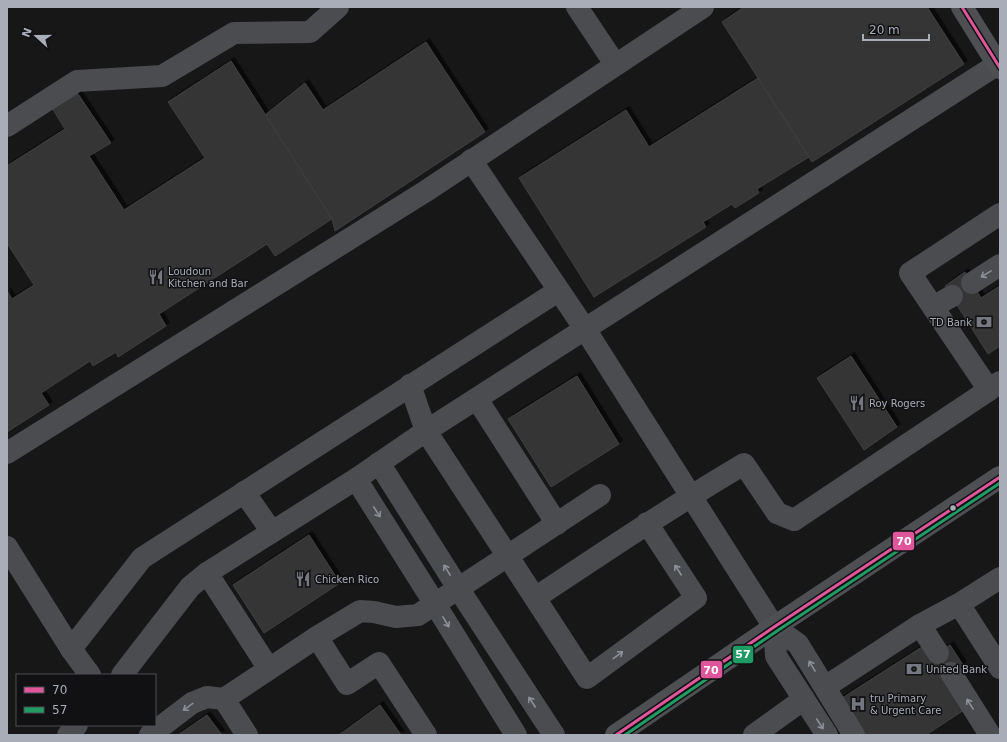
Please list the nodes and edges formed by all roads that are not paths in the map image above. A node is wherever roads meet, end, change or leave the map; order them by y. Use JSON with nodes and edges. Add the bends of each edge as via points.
{"nodes":[{"id":1,"x":338,"y":7,"type":"edge"},
{"id":2,"x":577,"y":7,"type":"edge"},
{"id":3,"x":703,"y":7,"type":"edge"},
{"id":4,"x":962,"y":7,"type":"edge"},
{"id":5,"x":615,"y":64,"type":"junction"},
{"id":6,"x":999,"y":66,"type":"edge"},
{"id":7,"x":7,"y":126,"type":"edge"},
{"id":8,"x":471,"y":160,"type":"junction"},
{"id":9,"x":1000,"y":214,"type":"edge"},
{"id":10,"x":1000,"y":265,"type":"edge"},
{"id":11,"x":972,"y":283,"type":"dead end"},
{"id":12,"x":558,"y":291,"type":"junction"},
{"id":13,"x":585,"y":329,"type":"junction"},
{"id":14,"x":410,"y":385,"type":"junction"},
{"id":15,"x":994,"y":386,"type":"edge"},
{"id":16,"x":477,"y":399,"type":"junction"},
{"id":17,"x":426,"y":431,"type":"junction"},
{"id":18,"x":7,"y":453,"type":"edge"},
{"id":19,"x":379,"y":463,"type":"junction"},
{"id":20,"x":1000,"y":477,"type":"edge"},
{"id":21,"x":356,"y":479,"type":"junction"},
{"id":22,"x":244,"y":492,"type":"junction"},
{"id":23,"x":600,"y":495,"type":"dead end"},
{"id":24,"x":691,"y":495,"type":"junction"},
{"id":25,"x":647,"y":523,"type":"junction"},
{"id":26,"x":557,"y":524,"type":"junction"},
{"id":27,"x":272,"y":532,"type":"junction"},
{"id":28,"x":7,"y":547,"type":"edge"},
{"id":29,"x":507,"y":556,"type":"junction"},
{"id":30,"x":207,"y":573,"type":"junction"},
{"id":31,"x":1000,"y":578,"type":"edge"},
{"id":32,"x":458,"y":588,"type":"junction"},
{"id":33,"x":535,"y":598,"type":"junction"},
{"id":34,"x":436,"y":604,"type":"junction"},
{"id":35,"x":959,"y":604,"type":"junction"},
{"id":36,"x":920,"y":625,"type":"junction"},
{"id":37,"x":774,"y":628,"type":"junction"},
{"id":38,"x":317,"y":637,"type":"junction"},
{"id":39,"x":72,"y":649,"type":"junction"},
{"id":40,"x":938,"y":653,"type":"dead end"},
{"id":41,"x":1000,"y":668,"type":"edge"},
{"id":42,"x":269,"y":669,"type":"junction"},
{"id":43,"x":951,"y":673,"type":"dead end"},
{"id":44,"x":89,"y":674,"type":"edge"},
{"id":45,"x":123,"y":674,"type":"edge"},
{"id":46,"x":824,"y":687,"type":"junction"},
{"id":47,"x":224,"y":699,"type":"junction"},
{"id":48,"x":804,"y":700,"type":"junction"},
{"id":49,"x":76,"y":726,"type":"edge"},
{"id":50,"x":986,"y":733,"type":"edge"},
{"id":51,"x":68,"y":735,"type":"edge"},
{"id":52,"x":150,"y":735,"type":"edge"},
{"id":53,"x":247,"y":735,"type":"edge"},
{"id":54,"x":426,"y":735,"type":"edge"},
{"id":55,"x":516,"y":735,"type":"edge"},
{"id":56,"x":554,"y":735,"type":"edge"},
{"id":57,"x":616,"y":735,"type":"edge"},
{"id":58,"x":754,"y":735,"type":"edge"},
{"id":59,"x":827,"y":735,"type":"edge"},
{"id":60,"x":854,"y":735,"type":"edge"}],
"edges":[{"from":1,"to":7,"type":"lane","via":[[310,32],[234,33],[162,76],[77,81]]},
{"from":2,"to":5,"type":"lane"},
{"from":3,"to":5,"type":"lane"},
{"from":4,"to":6,"type":"main road"},
{"from":5,"to":8,"type":"lane"},
{"from":6,"to":13,"type":"lane"},
{"from":8,"to":12,"type":"lane"},
{"from":8,"to":18,"type":"lane","via":[[426,191]]},
{"from":9,"to":15,"type":"lane","via":[[910,273],[942,301]]},
{"from":10,"to":11,"type":"lane","one_way":true},
{"from":12,"to":13,"type":"lane"},
{"from":12,"to":14,"type":"lane"},
{"from":13,"to":16,"type":"lane"},
{"from":13,"to":24,"type":"lane"},
{"from":14,"to":17,"type":"lane"},
{"from":14,"to":22,"type":"lane"},
{"from":15,"to":24,"type":"lane","via":[[794,520],[777,513],[744,464]]},
{"from":16,"to":17,"type":"lane"},
{"from":16,"to":26,"type":"lane"},
{"from":17,"to":19,"type":"lane"},
{"from":17,"to":29,"type":"lane"},
{"from":19,"to":21,"type":"lane"},
{"from":32,"to":19,"type":"lane","one_way":true},
{"from":20,"to":37,"type":"main road"},
{"from":21,"to":27,"type":"lane"},
{"from":21,"to":34,"type":"lane","one_way":true},
{"from":22,"to":27,"type":"lane"},
{"from":22,"to":39,"type":"lane","via":[[142,558]]},
{"from":23,"to":26,"type":"lane"},
{"from":24,"to":25,"type":"lane"},
{"from":24,"to":37,"type":"lane"},
{"from":25,"to":33,"type":"lane"},
{"from":33,"to":25,"type":"lane","one_way":true,"via":[[587,678],[696,598]]},
{"from":26,"to":29,"type":"lane"},
{"from":27,"to":30,"type":"lane"},
{"from":28,"to":39,"type":"lane"},
{"from":29,"to":32,"type":"lane"},
{"from":29,"to":33,"type":"lane"},
{"from":30,"to":42,"type":"lane"},
{"from":30,"to":45,"type":"lane","via":[[190,587]]},
{"from":31,"to":35,"type":"lane"},
{"from":32,"to":34,"type":"lane"},
{"from":56,"to":32,"type":"lane","one_way":true},
{"from":34,"to":38,"type":"lane","via":[[418,615],[396,617],[360,611]]},
{"from":34,"to":55,"type":"lane","one_way":true},
{"from":35,"to":36,"type":"lane"},
{"from":35,"to":41,"type":"lane"},
{"from":36,"to":40,"type":"lane"},
{"from":36,"to":46,"type":"lane"},
{"from":46,"to":37,"type":"lane","one_way":true,"via":[[798,644]]},
{"from":37,"to":48,"type":"lane","via":[[776,656]]},
{"from":37,"to":57,"type":"main road"},
{"from":38,"to":42,"type":"lane"},
{"from":38,"to":54,"type":"lane","via":[[347,684],[379,663]]},
{"from":39,"to":44,"type":"lane"},
{"from":42,"to":47,"type":"lane"},
{"from":50,"to":43,"type":"lane","one_way":true},
{"from":46,"to":60,"type":"lane"},
{"from":47,"to":52,"type":"lane","one_way":true,"via":[[206,697],[192,703]]},
{"from":47,"to":53,"type":"lane"},
{"from":48,"to":58,"type":"lane"},
{"from":48,"to":59,"type":"lane","one_way":true},
{"from":49,"to":51,"type":"lane"}]}
